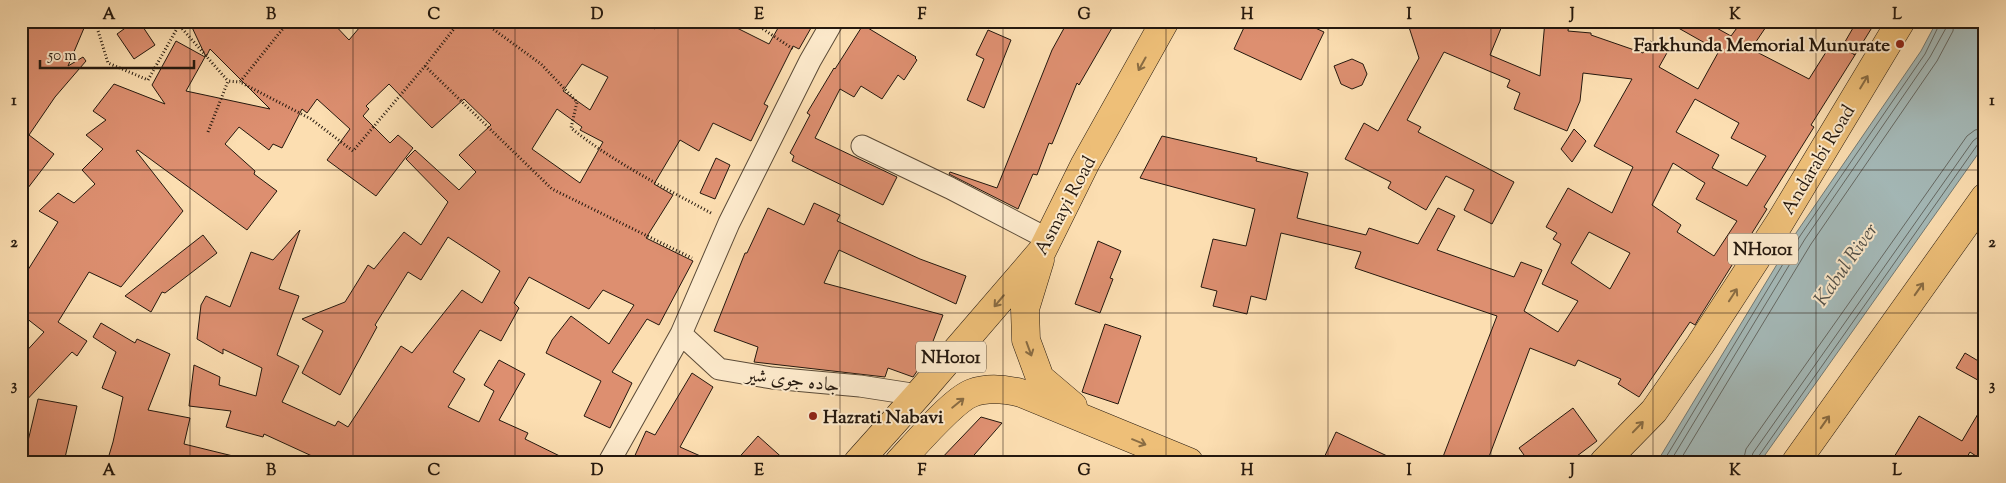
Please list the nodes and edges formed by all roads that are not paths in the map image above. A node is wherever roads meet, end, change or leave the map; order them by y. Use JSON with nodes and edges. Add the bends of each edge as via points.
{"nodes":[{"id":1,"x":833,"y":21,"type":"edge"},
{"id":2,"x":1165,"y":21,"type":"edge"},
{"id":3,"x":1900,"y":21,"type":"edge"},
{"id":4,"x":862,"y":146,"type":"dead end"},
{"id":5,"x":1985,"y":196,"type":"edge"},
{"id":6,"x":1045,"y":245,"type":"junction"},
{"id":7,"x":681,"y":334,"type":"junction"},
{"id":8,"x":918,"y":395,"type":"junction"},
{"id":9,"x":1094,"y":424,"type":"junction"},
{"id":10,"x":610,"y":462,"type":"edge"},
{"id":11,"x":858,"y":462,"type":"edge"},
{"id":12,"x":899,"y":462,"type":"edge"},
{"id":13,"x":1189,"y":462,"type":"edge"},
{"id":14,"x":1604,"y":462,"type":"edge"},
{"id":15,"x":1796,"y":462,"type":"edge"}],
"edges":[{"from":1,"to":7,"type":"street","via":[[729,222]]},
{"from":2,"to":6,"type":"main road","name":"Asmayi Road","number":"NH0101","one_way":true,"via":[[1085,164]]},
{"from":14,"to":3,"type":"main road","name":"Andarabi Road","number":"NH0101","one_way":true,"via":[[1654,411],[1700,345],[1780,222]]},
{"from":4,"to":6,"type":"street"},
{"from":15,"to":5,"type":"main road","one_way":true},
{"from":6,"to":8,"type":"main road","name":"Asmayi Road","number":"NH0101","one_way":true},
{"from":6,"to":9,"type":"main road","one_way":true,"via":[[1025,309],[1026,340],[1040,378]]},
{"from":7,"to":8,"type":"street","name":"جاده جوی شیر","via":[[720,369]]},
{"from":7,"to":10,"type":"street"},
{"from":8,"to":11,"type":"main road","name":"Asmayi Road","number":"NH0101"},
{"from":12,"to":9,"type":"main road","number":"NH0101","one_way":true,"via":[[957,403],[980,391],[1001,389],[1021,393]]},
{"from":9,"to":13,"type":"main road","number":"NH0101","one_way":true}]}
